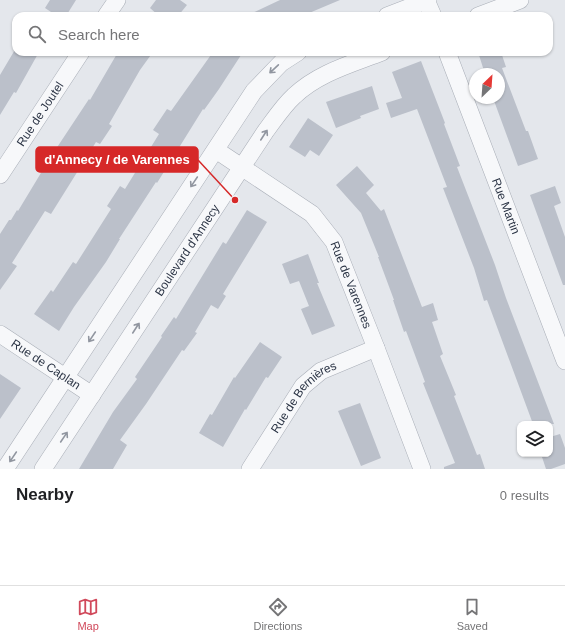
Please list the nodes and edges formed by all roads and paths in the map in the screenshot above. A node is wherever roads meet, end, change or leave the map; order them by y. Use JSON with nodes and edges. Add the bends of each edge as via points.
{"nodes":[{"id":1,"x":117,"y":0,"type":"edge"},
{"id":2,"x":520,"y":0,"type":"edge"},
{"id":3,"x":429,"y":4,"type":"edge"},
{"id":4,"x":109,"y":12,"type":"edge"},
{"id":5,"x":401,"y":12,"type":"edge"},
{"id":6,"x":488,"y":12,"type":"edge"},
{"id":7,"x":78,"y":56,"type":"edge"},
{"id":8,"x":291,"y":56,"type":"edge"},
{"id":9,"x":372,"y":56,"type":"edge"},
{"id":10,"x":449,"y":56,"type":"edge"},
{"id":11,"x":216,"y":150,"type":"junction"},
{"id":12,"x":242,"y":167,"type":"junction"},
{"id":13,"x":0,"y":175,"type":"edge"},
{"id":14,"x":0,"y":334,"type":"edge"},
{"id":15,"x":376,"y":348,"type":"junction"},
{"id":16,"x":565,"y":361,"type":"edge"},
{"id":17,"x":65,"y":377,"type":"junction"},
{"id":18,"x":92,"y":395,"type":"junction"},
{"id":19,"x":5,"y":469,"type":"edge"},
{"id":20,"x":42,"y":469,"type":"edge"},
{"id":21,"x":250,"y":469,"type":"edge"},
{"id":22,"x":422,"y":469,"type":"edge"}],
"edges":[{"from":1,"to":4,"type":"street"},
{"from":2,"to":6,"type":"street"},
{"from":3,"to":5,"type":"street"},
{"from":7,"to":13,"type":"street","name":"Rue de Joutel"},
{"from":8,"to":11,"type":"street","one_way":true,"via":[[280,63],[254,91]]},
{"from":12,"to":9,"type":"street","name":"Boulevard d'Annecy","one_way":true,"via":[[274,120],[298,92],[320,77]]},
{"from":10,"to":16,"type":"street","name":"Rue Martin"},
{"from":11,"to":12,"type":"street","name":"Rue de Varennes"},
{"from":11,"to":17,"type":"street","one_way":true},
{"from":12,"to":15,"type":"street","name":"Rue de Varennes","via":[[312,214],[334,242]]},
{"from":18,"to":12,"type":"street","name":"Boulevard d'Annecy","one_way":true},
{"from":14,"to":17,"type":"street","name":"Rue de Caplan"},
{"from":15,"to":21,"type":"street","name":"Rue de Bernières","via":[[322,371],[303,386]]},
{"from":15,"to":22,"type":"street","name":"Rue de Varennes"},
{"from":17,"to":18,"type":"street","name":"Rue de Caplan"},
{"from":17,"to":19,"type":"street","one_way":true},
{"from":20,"to":18,"type":"street","name":"Boulevard d'Annecy","one_way":true}]}
